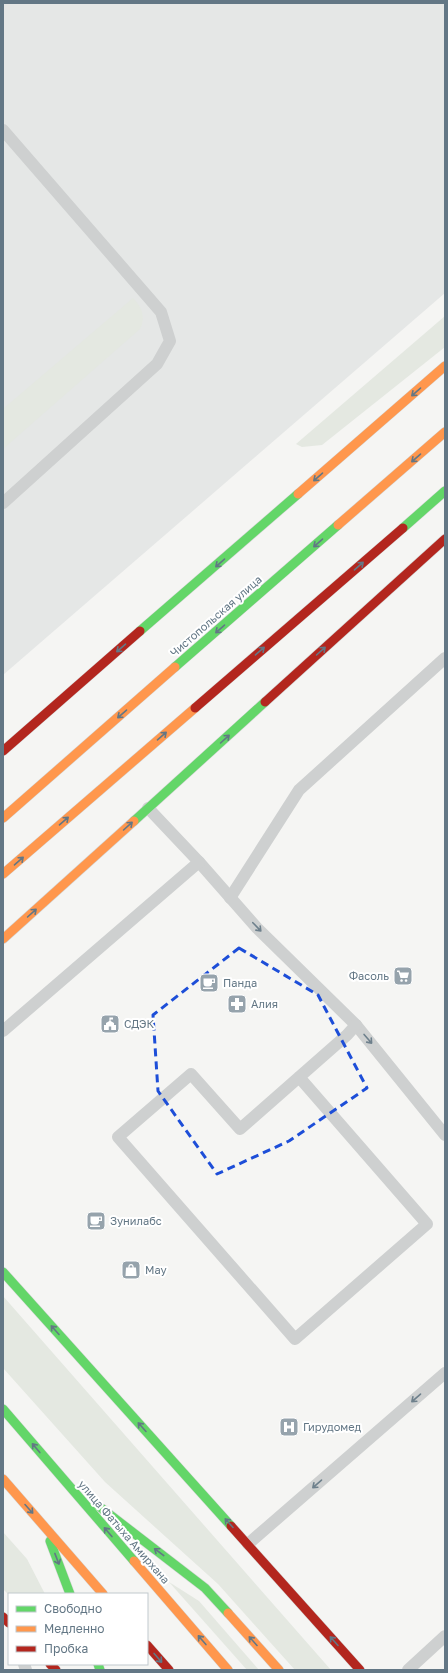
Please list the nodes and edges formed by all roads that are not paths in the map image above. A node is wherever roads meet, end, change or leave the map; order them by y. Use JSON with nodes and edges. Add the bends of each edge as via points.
{"nodes":[{"id":1,"x":3,"y":130,"type":"edge"},
{"id":2,"x":445,"y":366,"type":"edge"},
{"id":3,"x":445,"y":432,"type":"edge"},
{"id":4,"x":445,"y":491,"type":"edge"},
{"id":5,"x":3,"y":503,"type":"edge"},
{"id":6,"x":445,"y":539,"type":"edge"},
{"id":7,"x":445,"y":658,"type":"edge"},
{"id":8,"x":3,"y":751,"type":"edge"},
{"id":9,"x":148,"y":808,"type":"junction"},
{"id":10,"x":5,"y":816,"type":"edge"},
{"id":11,"x":199,"y":862,"type":"junction"},
{"id":12,"x":3,"y":874,"type":"edge"},
{"id":13,"x":230,"y":898,"type":"junction"},
{"id":14,"x":3,"y":939,"type":"edge"},
{"id":15,"x":356,"y":1025,"type":"junction"},
{"id":16,"x":3,"y":1031,"type":"edge"},
{"id":17,"x":299,"y":1077,"type":"junction"},
{"id":18,"x":445,"y":1135,"type":"edge"},
{"id":19,"x":3,"y":1272,"type":"edge"},
{"id":20,"x":445,"y":1373,"type":"edge"},
{"id":21,"x":3,"y":1409,"type":"edge"},
{"id":22,"x":62,"y":1478,"type":"junction"},
{"id":23,"x":3,"y":1479,"type":"edge"},
{"id":24,"x":43,"y":1525,"type":"junction"},
{"id":25,"x":248,"y":1544,"type":"junction"},
{"id":26,"x":70,"y":1593,"type":"edge"},
{"id":27,"x":102,"y":1593,"type":"edge"},
{"id":28,"x":445,"y":1636,"type":"edge"},
{"id":29,"x":148,"y":1646,"type":"edge"},
{"id":30,"x":168,"y":1670,"type":"edge"},
{"id":31,"x":228,"y":1670,"type":"edge"},
{"id":32,"x":279,"y":1670,"type":"edge"},
{"id":33,"x":360,"y":1670,"type":"edge"},
{"id":34,"x":408,"y":1670,"type":"edge"}],
"edges":[{"from":1,"to":5,"type":"lane","via":[[161,312],[170,341],[157,364]]},
{"from":2,"to":8,"type":"main road","one_way":true},
{"from":3,"to":10,"type":"main road","name":"Чистопольская улица","one_way":true},
{"from":12,"to":4,"type":"main road","one_way":true},
{"from":9,"to":6,"type":"main road","one_way":true},
{"from":7,"to":13,"type":"lane","via":[[299,790]]},
{"from":9,"to":11,"type":"lane"},
{"from":14,"to":9,"type":"main road","one_way":true},
{"from":11,"to":13,"type":"lane"},
{"from":11,"to":16,"type":"lane"},
{"from":13,"to":15,"type":"lane","one_way":true},
{"from":15,"to":17,"type":"lane"},
{"from":15,"to":18,"type":"lane","one_way":true},
{"from":17,"to":17,"type":"lane","via":[[240,1129],[191,1074],[118,1137],[295,1339],[427,1224]]},
{"from":25,"to":19,"type":"main road","one_way":true},
{"from":20,"to":25,"type":"lane","one_way":true},
{"from":22,"to":21,"type":"main road","name":"улица Фатыха Амирхана","one_way":true},
{"from":31,"to":22,"type":"main road","name":"улица Фатыха Амирхана","one_way":true},
{"from":32,"to":22,"type":"main road","one_way":true,"via":[[205,1588]]},
{"from":23,"to":24,"type":"main road","one_way":true},
{"from":24,"to":26,"type":"main road","one_way":true},
{"from":24,"to":27,"type":"main road"},
{"from":33,"to":25,"type":"main road","one_way":true},
{"from":28,"to":34,"type":"lane"},
{"from":29,"to":30,"type":"main road","one_way":true}]}
